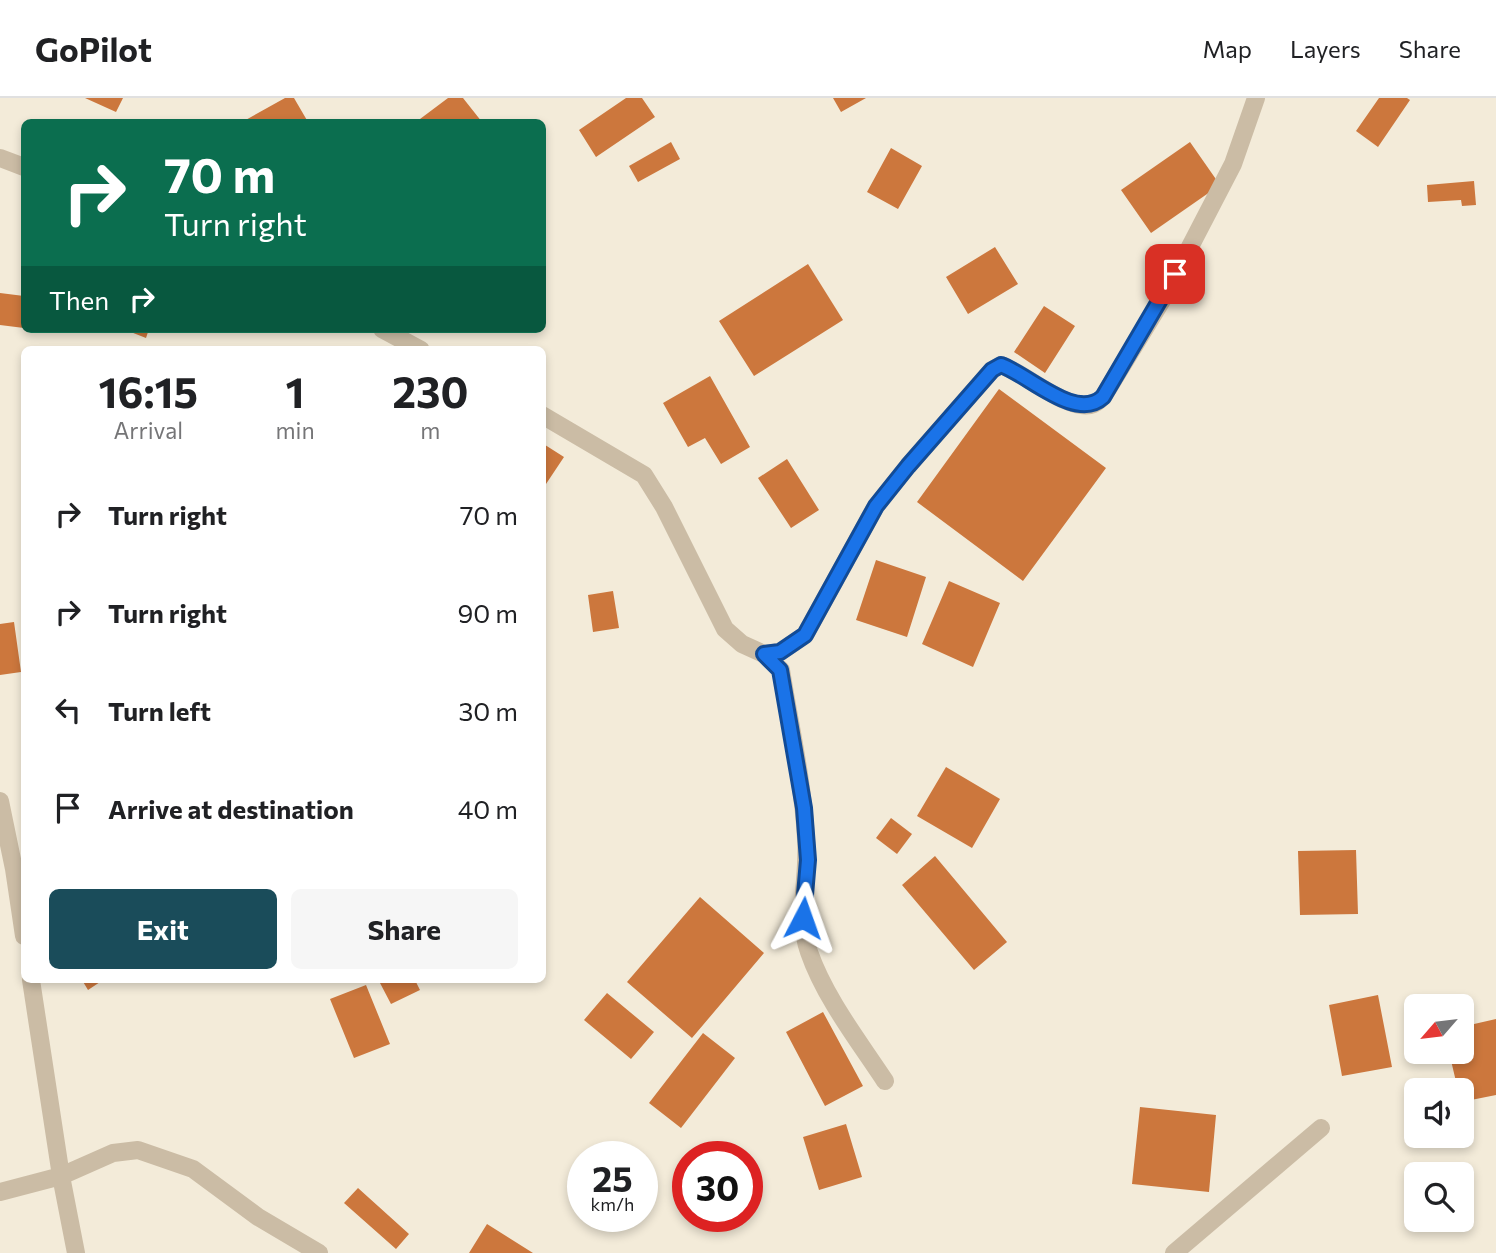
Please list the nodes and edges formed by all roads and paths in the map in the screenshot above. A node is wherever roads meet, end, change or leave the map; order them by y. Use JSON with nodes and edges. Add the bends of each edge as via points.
{"nodes":[{"id":1,"x":1256,"y":98,"type":"edge"},
{"id":2,"x":0,"y":158,"type":"edge"},
{"id":3,"x":21,"y":166,"type":"edge"},
{"id":4,"x":389,"y":333,"type":"edge"},
{"id":5,"x":414,"y":346,"type":"edge"},
{"id":6,"x":546,"y":417,"type":"edge"},
{"id":7,"x":764,"y":654,"type":"junction"},
{"id":8,"x":0,"y":801,"type":"edge"},
{"id":9,"x":21,"y":916,"type":"edge"},
{"id":10,"x":31,"y":983,"type":"edge"},
{"id":11,"x":885,"y":1081,"type":"dead end"},
{"id":12,"x":1321,"y":1128,"type":"dead end"},
{"id":13,"x":61,"y":1176,"type":"junction"},
{"id":14,"x":0,"y":1192,"type":"edge"},
{"id":15,"x":76,"y":1253,"type":"edge"},
{"id":16,"x":319,"y":1253,"type":"edge"},
{"id":17,"x":1174,"y":1253,"type":"edge"}],
"edges":[{"from":1,"to":7,"type":"street","via":[[1233,164],[1164,297],[1103,397],[1095,404],[1080,406],[1012,369],[1001,365],[992,370],[876,506],[805,635],[780,652]]},
{"from":2,"to":3,"type":"street"},
{"from":4,"to":5,"type":"street"},
{"from":6,"to":7,"type":"street","via":[[644,475],[724,629]]},
{"from":7,"to":11,"type":"street","via":[[780,670],[803,796],[807,949],[821,980]]},
{"from":8,"to":9,"type":"street"},
{"from":10,"to":13,"type":"street"},
{"from":12,"to":17,"type":"street"},
{"from":13,"to":14,"type":"street"},
{"from":13,"to":15,"type":"street"},
{"from":13,"to":16,"type":"street","via":[[113,1153],[138,1150],[193,1169],[258,1217]]}]}
